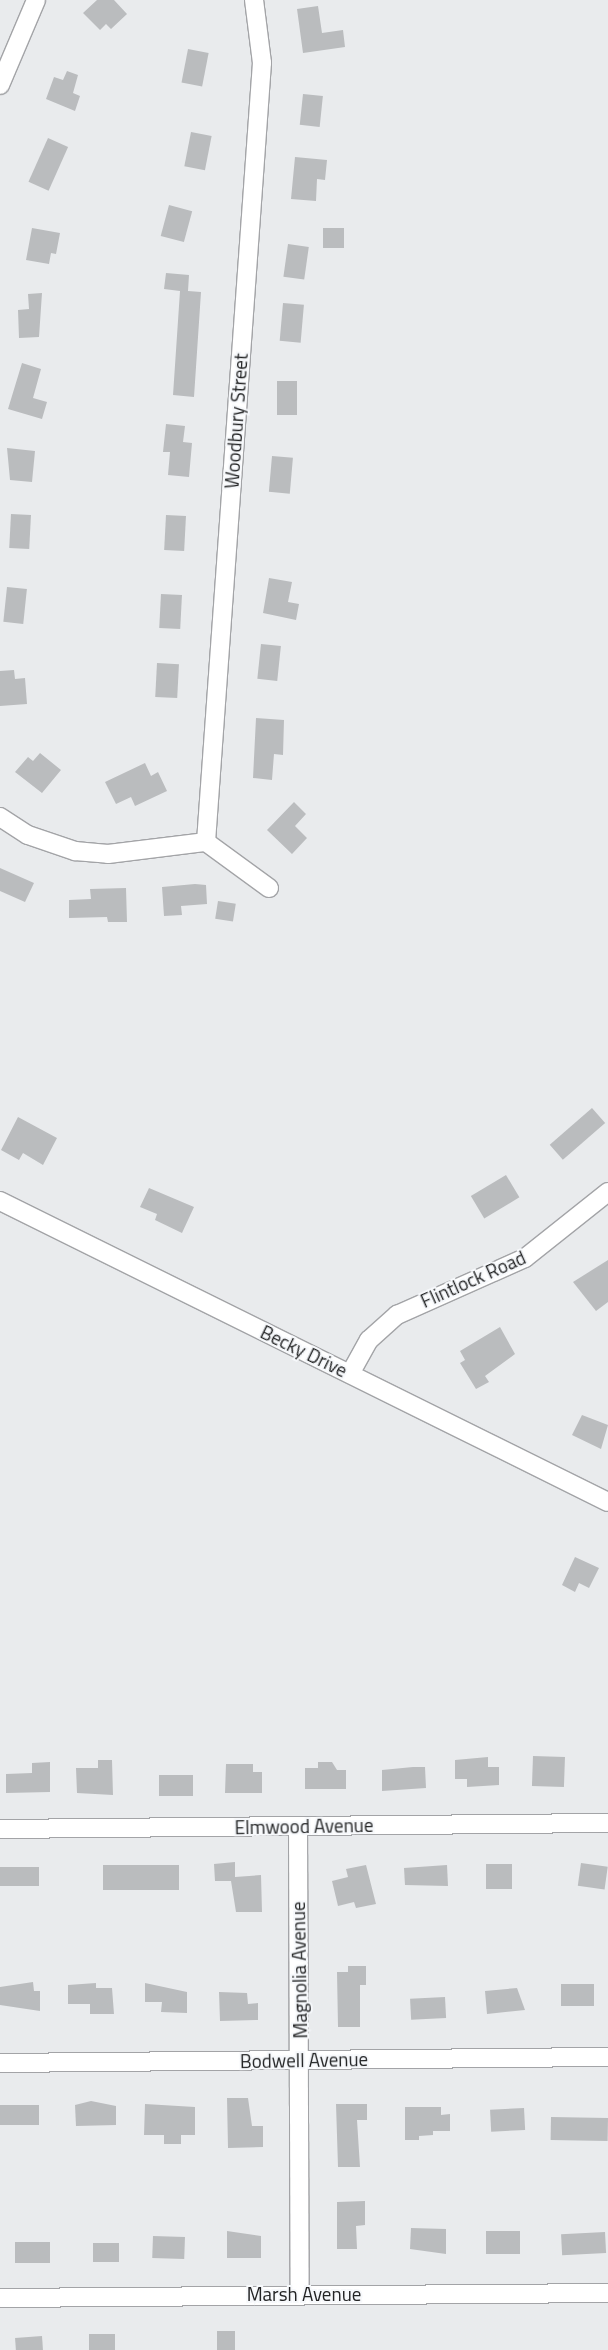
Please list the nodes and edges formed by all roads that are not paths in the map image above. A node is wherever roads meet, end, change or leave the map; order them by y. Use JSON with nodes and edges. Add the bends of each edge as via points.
{"nodes":[{"id":1,"x":36,"y":0,"type":"edge"},
{"id":2,"x":254,"y":0,"type":"edge"},
{"id":3,"x":0,"y":84,"type":"edge"},
{"id":4,"x":0,"y":817,"type":"edge"},
{"id":5,"x":206,"y":842,"type":"junction"},
{"id":6,"x":269,"y":888,"type":"dead end"},
{"id":7,"x":608,"y":1192,"type":"edge"},
{"id":8,"x":0,"y":1201,"type":"edge"},
{"id":9,"x":350,"y":1374,"type":"junction"},
{"id":10,"x":608,"y":1502,"type":"edge"},
{"id":11,"x":608,"y":1823,"type":"edge"},
{"id":12,"x":298,"y":1826,"type":"junction"},
{"id":13,"x":0,"y":1829,"type":"edge"},
{"id":14,"x":608,"y":2057,"type":"edge"},
{"id":15,"x":300,"y":2060,"type":"junction"},
{"id":16,"x":0,"y":2063,"type":"edge"},
{"id":17,"x":300,"y":2293,"type":"junction"},
{"id":18,"x":608,"y":2293,"type":"edge"},
{"id":19,"x":0,"y":2298,"type":"edge"}],
"edges":[{"from":1,"to":3,"type":"street"},
{"from":2,"to":5,"type":"street","name":"Woodbury Street","via":[[262,63]]},
{"from":4,"to":5,"type":"street","via":[[28,835],[76,851],[108,854]]},
{"from":5,"to":6,"type":"street"},
{"from":7,"to":9,"type":"street","name":"Flintlock Road","via":[[524,1258],[397,1315],[369,1340]]},
{"from":8,"to":9,"type":"street","name":"Becky Drive"},
{"from":9,"to":10,"type":"street","name":"Becky Drive"},
{"from":11,"to":12,"type":"street","name":"Elmwood Avenue"},
{"from":12,"to":13,"type":"street","name":"Elmwood Avenue"},
{"from":12,"to":15,"type":"street","name":"Magnolia Avenue"},
{"from":14,"to":15,"type":"street","name":"Bodwell Avenue"},
{"from":15,"to":16,"type":"street","name":"Bodwell Avenue"},
{"from":15,"to":17,"type":"street","name":"Magnolia Avenue"},
{"from":17,"to":18,"type":"street","name":"Marsh Avenue"},
{"from":17,"to":19,"type":"street","name":"Marsh Avenue"}]}
